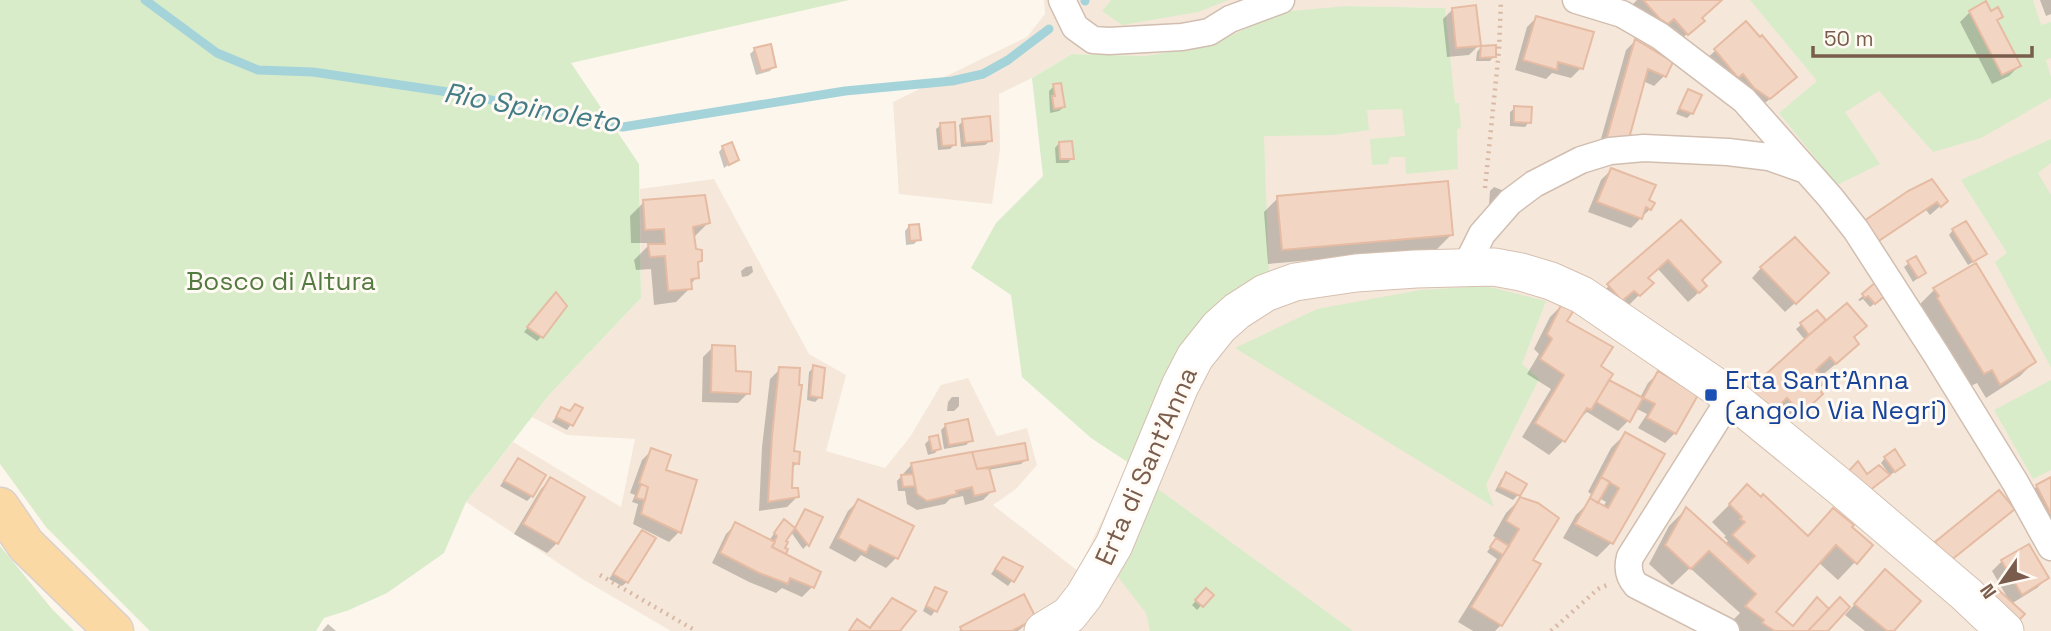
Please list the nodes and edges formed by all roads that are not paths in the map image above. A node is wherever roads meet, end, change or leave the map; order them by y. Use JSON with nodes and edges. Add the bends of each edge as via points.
{"nodes":[{"id":1,"x":1062,"y":0,"type":"edge"},
{"id":2,"x":1280,"y":0,"type":"edge"},
{"id":3,"x":1576,"y":0,"type":"edge"},
{"id":4,"x":1805,"y":169,"type":"junction"},
{"id":5,"x":1465,"y":268,"type":"junction"},
{"id":6,"x":1731,"y":397,"type":"junction"},
{"id":7,"x":0,"y":507,"type":"edge"},
{"id":8,"x":2051,"y":548,"type":"edge"},
{"id":9,"x":114,"y":631,"type":"edge"},
{"id":10,"x":1043,"y":631,"type":"edge"},
{"id":11,"x":1726,"y":631,"type":"edge"},
{"id":12,"x":2005,"y":631,"type":"edge"}],
"edges":[{"from":1,"to":2,"type":"street","via":[[1075,27],[1093,40],[1109,41],[1209,32]]},
{"from":3,"to":4,"type":"street","via":[[1622,14],[1660,36],[1744,100]]},
{"from":4,"to":5,"type":"street","via":[[1769,157],[1728,152],[1610,151],[1581,160],[1510,202],[1482,234]]},
{"from":4,"to":8,"type":"street","via":[[1878,262]]},
{"from":5,"to":6,"type":"street","name":"Erta di Sant'Anna","via":[[1521,272],[1582,295]]},
{"from":5,"to":10,"type":"street","name":"Erta di Sant'Anna","via":[[1356,273],[1294,282],[1237,311],[1195,357],[1114,545],[1084,596],[1069,615]]},
{"from":6,"to":11,"type":"street","via":[[1630,557],[1629,573],[1644,591]]},
{"from":6,"to":12,"type":"street","name":"Erta di Sant'Anna"},
{"from":7,"to":9,"type":"main road","via":[[26,545]]}]}
